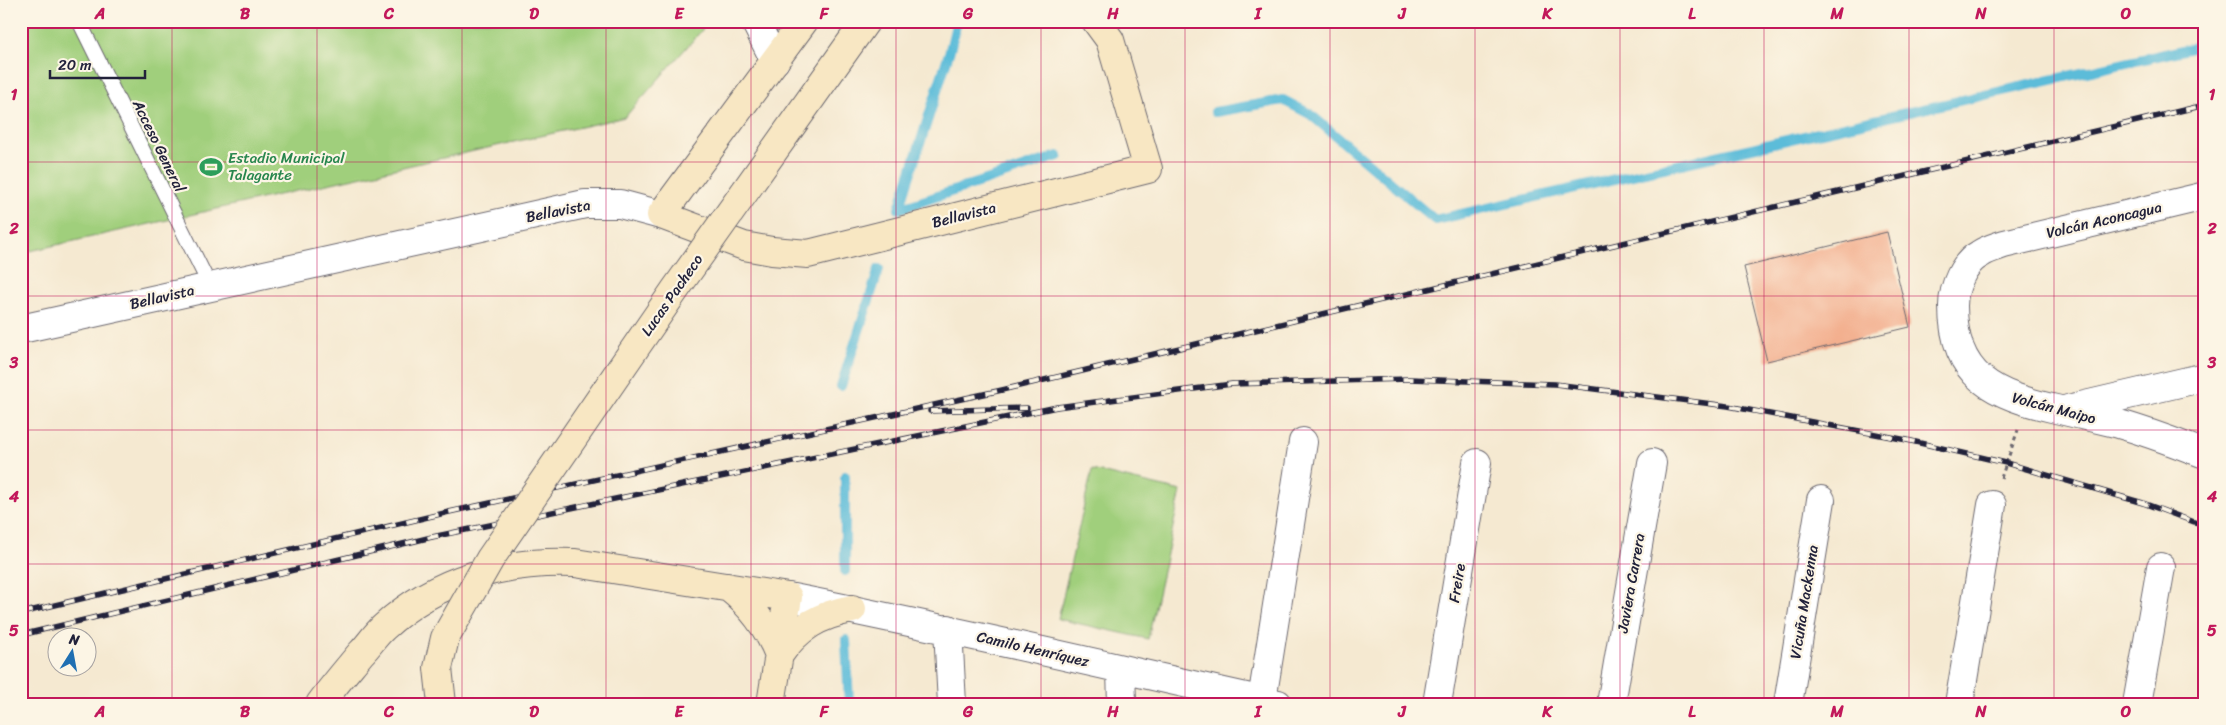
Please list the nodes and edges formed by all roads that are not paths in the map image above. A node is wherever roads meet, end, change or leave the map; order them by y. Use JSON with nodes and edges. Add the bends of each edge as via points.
{"nodes":[{"id":1,"x":79,"y":21,"type":"edge"},
{"id":2,"x":755,"y":21,"type":"edge"},
{"id":3,"x":804,"y":21,"type":"edge"},
{"id":4,"x":866,"y":21,"type":"edge"},
{"id":5,"x":1096,"y":21,"type":"edge"},
{"id":6,"x":775,"y":62,"type":"junction"},
{"id":7,"x":2205,"y":196,"type":"edge"},
{"id":8,"x":661,"y":215,"type":"junction"},
{"id":9,"x":2004,"y":244,"type":"joint"},
{"id":10,"x":210,"y":286,"type":"junction"},
{"id":11,"x":21,"y":329,"type":"edge"},
{"id":12,"x":2205,"y":376,"type":"edge"},
{"id":13,"x":2062,"y":410,"type":"junction"},
{"id":14,"x":1303,"y":442,"type":"dead end"},
{"id":15,"x":2205,"y":454,"type":"edge"},
{"id":16,"x":1477,"y":463,"type":"dead end"},
{"id":17,"x":1652,"y":463,"type":"dead end"},
{"id":18,"x":1821,"y":500,"type":"dead end"},
{"id":19,"x":1992,"y":505,"type":"road end"},
{"id":20,"x":2161,"y":567,"type":"dead end"},
{"id":21,"x":728,"y":587,"type":"junction"},
{"id":22,"x":788,"y":597,"type":"junction"},
{"id":23,"x":852,"y":609,"type":"junction"},
{"id":24,"x":948,"y":628,"type":"junction"},
{"id":25,"x":780,"y":654,"type":"junction"},
{"id":26,"x":1121,"y":670,"type":"junction"},
{"id":27,"x":1270,"y":702,"type":"edge"},
{"id":28,"x":320,"y":704,"type":"edge"},
{"id":29,"x":442,"y":704,"type":"edge"},
{"id":30,"x":771,"y":704,"type":"edge"},
{"id":31,"x":952,"y":704,"type":"edge"},
{"id":32,"x":1122,"y":704,"type":"edge"},
{"id":33,"x":1437,"y":704,"type":"edge"},
{"id":34,"x":1611,"y":704,"type":"edge"},
{"id":35,"x":1788,"y":704,"type":"edge"},
{"id":36,"x":1959,"y":704,"type":"edge"},
{"id":37,"x":2137,"y":704,"type":"edge"}],
"edges":[{"from":1,"to":10,"type":"lane","name":"Acceso General"},
{"from":2,"to":6,"type":"street"},
{"from":3,"to":6,"type":"main road"},
{"from":4,"to":29,"type":"main road","name":"Lucas Pacheco","bridge":true,"via":[[490,559],[445,638],[438,668]]},
{"from":5,"to":8,"type":"main road","name":"Bellavista","via":[[1110,40],[1148,168],[808,254],[744,246]]},
{"from":6,"to":8,"type":"main road"},
{"from":7,"to":9,"type":"street","name":"Volcán Aconcagua"},
{"from":8,"to":10,"type":"street","name":"Bellavista","via":[[620,204],[585,204]]},
{"from":9,"to":13,"type":"street","name":"Volcán Maipo","via":[[1979,254],[1958,281],[1953,300],[1957,337],[1970,368],[1984,382],[2018,400]]},
{"from":10,"to":11,"type":"street","name":"Bellavista"},
{"from":12,"to":13,"type":"street"},
{"from":13,"to":15,"type":"street","name":"Volcán Maipo","via":[[2134,428]]},
{"from":14,"to":27,"type":"street"},
{"from":16,"to":33,"type":"street","name":"Freire"},
{"from":17,"to":34,"type":"street","name":"Javiera Carrera"},
{"from":18,"to":35,"type":"street","name":"Vicuña Mackenna"},
{"from":19,"to":36,"type":"street"},
{"from":20,"to":37,"type":"street"},
{"from":21,"to":22,"type":"main road"},
{"from":21,"to":25,"type":"main road","via":[[753,610]]},
{"from":21,"to":28,"type":"main road","via":[[575,563],[546,562],[487,571],[441,589],[406,609],[383,628]]},
{"from":22,"to":23,"type":"street","name":"Camilo Henríquez"},
{"from":22,"to":25,"type":"main road"},
{"from":23,"to":24,"type":"street","name":"Camilo Henríquez"},
{"from":23,"to":25,"type":"main road","via":[[833,612],[815,620],[801,629]]},
{"from":24,"to":26,"type":"street","name":"Camilo Henríquez"},
{"from":24,"to":31,"type":"street"},
{"from":25,"to":30,"type":"main road"},
{"from":26,"to":27,"type":"street","name":"Camilo Henríquez"},
{"from":26,"to":32,"type":"street"}]}
